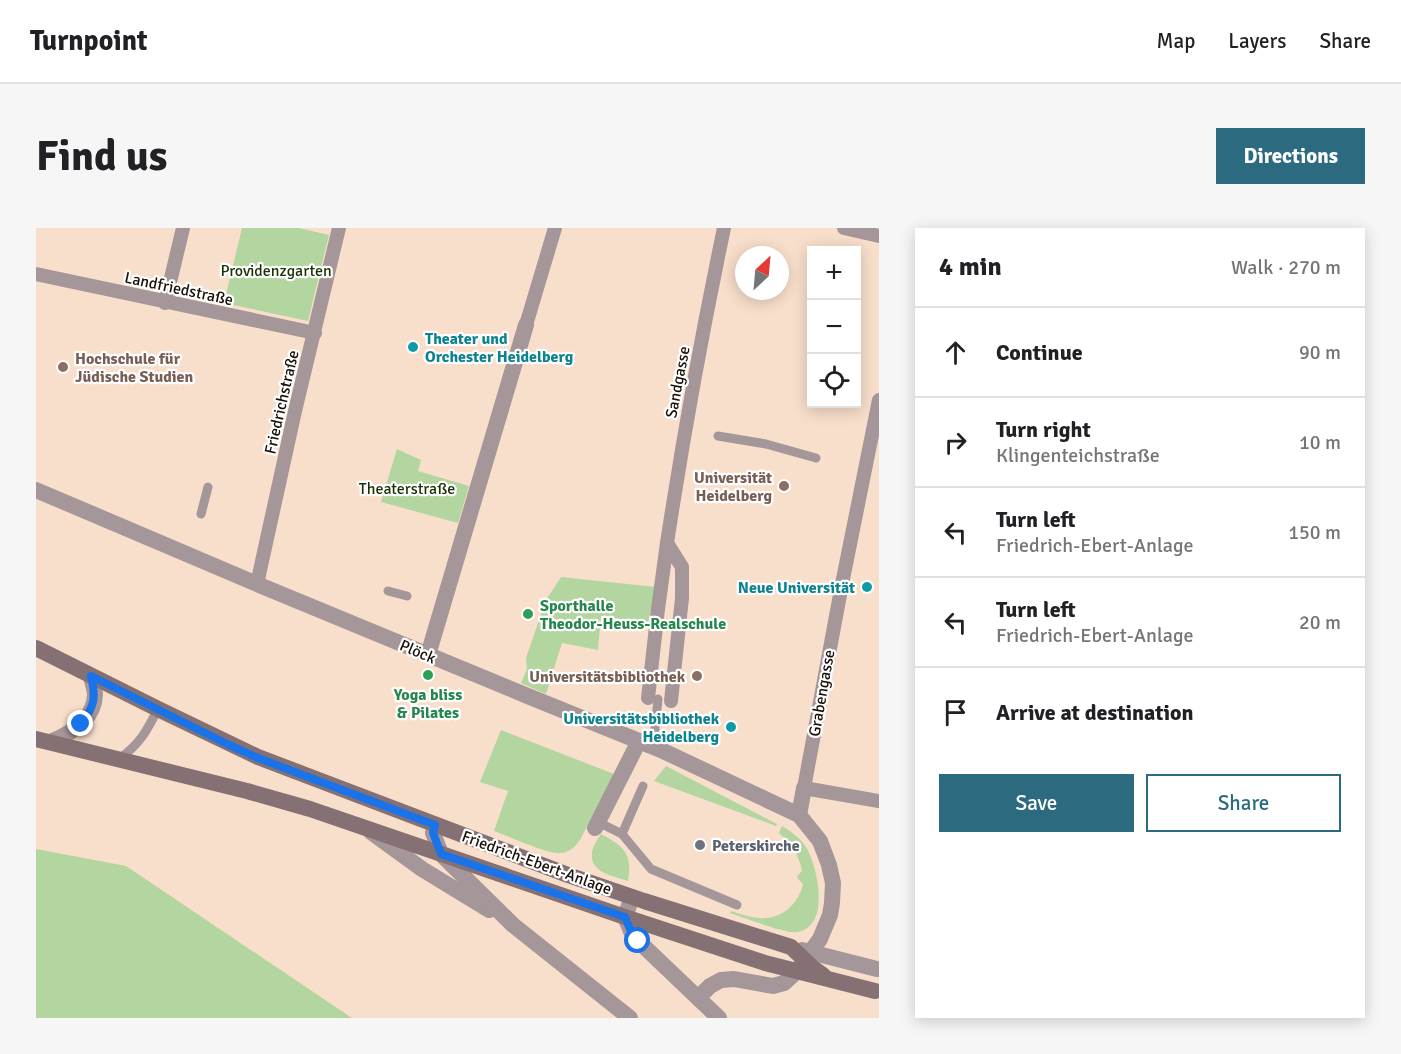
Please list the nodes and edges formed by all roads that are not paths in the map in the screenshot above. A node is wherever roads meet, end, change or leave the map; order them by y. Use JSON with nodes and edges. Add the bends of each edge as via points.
{"nodes":[{"id":1,"x":183,"y":228,"type":"edge"},
{"id":2,"x":339,"y":228,"type":"edge"},
{"id":3,"x":555,"y":228,"type":"edge"},
{"id":4,"x":724,"y":228,"type":"edge"},
{"id":5,"x":844,"y":228,"type":"edge"},
{"id":6,"x":879,"y":236,"type":"edge"},
{"id":7,"x":36,"y":274,"type":"edge"},
{"id":8,"x":165,"y":303,"type":"junction"},
{"id":9,"x":526,"y":325,"type":"joint"},
{"id":10,"x":315,"y":333,"type":"junction"},
{"id":11,"x":879,"y":400,"type":"edge"},
{"id":12,"x":718,"y":436,"type":"dead end"},
{"id":13,"x":816,"y":458,"type":"dead end"},
{"id":14,"x":208,"y":487,"type":"dead end"},
{"id":15,"x":36,"y":490,"type":"edge"},
{"id":16,"x":201,"y":514,"type":"dead end"},
{"id":17,"x":666,"y":543,"type":"junction"},
{"id":18,"x":257,"y":584,"type":"junction"},
{"id":19,"x":388,"y":591,"type":"dead end"},
{"id":20,"x":407,"y":596,"type":"dead end"},
{"id":21,"x":36,"y":648,"type":"edge"},
{"id":22,"x":428,"y":656,"type":"junction"},
{"id":23,"x":91,"y":676,"type":"junction"},
{"id":24,"x":659,"y":699,"type":"junction"},
{"id":25,"x":158,"y":710,"type":"junction"},
{"id":26,"x":43,"y":740,"type":"edge"},
{"id":27,"x":646,"y":744,"type":"junction"},
{"id":28,"x":118,"y":759,"type":"junction"},
{"id":29,"x":643,"y":786,"type":"dead end"},
{"id":30,"x":804,"y":788,"type":"junction"},
{"id":31,"x":879,"y":801,"type":"edge"},
{"id":32,"x":799,"y":815,"type":"junction"},
{"id":33,"x":597,"y":825,"type":"joint"},
{"id":34,"x":363,"y":826,"type":"junction"},
{"id":35,"x":622,"y":834,"type":"junction"},
{"id":36,"x":434,"y":840,"type":"junction"},
{"id":37,"x":422,"y":869,"type":"junction"},
{"id":38,"x":632,"y":897,"type":"junction"},
{"id":39,"x":737,"y":905,"type":"dead end"},
{"id":40,"x":625,"y":917,"type":"junction"},
{"id":41,"x":513,"y":925,"type":"junction"},
{"id":42,"x":805,"y":962,"type":"junction"},
{"id":43,"x":877,"y":969,"type":"dead end"},
{"id":44,"x":875,"y":991,"type":"dead end"},
{"id":45,"x":698,"y":998,"type":"junction"},
{"id":46,"x":630,"y":1018,"type":"edge"},
{"id":47,"x":719,"y":1018,"type":"edge"}],
"edges":[{"from":1,"to":8,"type":"street"},
{"from":2,"to":10,"type":"street","name":"Friedrichstraße"},
{"from":3,"to":9,"type":"street"},
{"from":4,"to":17,"type":"street","name":"Sandgasse","via":[[690,431]]},
{"from":5,"to":6,"type":"street"},
{"from":7,"to":8,"type":"street","name":"Landfriedstraße"},
{"from":8,"to":10,"type":"street","name":"Landfriedstraße"},
{"from":9,"to":22,"type":"street","via":[[437,605]]},
{"from":10,"to":18,"type":"street","name":"Friedrichstraße"},
{"from":11,"to":30,"type":"street","name":"Grabengasse","via":[[860,467],[826,626]]},
{"from":12,"to":13,"type":"lane"},
{"from":14,"to":16,"type":"lane"},
{"from":15,"to":18,"type":"street","name":"Plöck","via":[[192,551]]},
{"from":17,"to":24,"type":"street","name":"Sandgasse","via":[[657,609]]},
{"from":17,"to":24,"type":"street","name":"Sandgasse","via":[[682,567],[682,598]]},
{"from":18,"to":22,"type":"street","name":"Plöck"},
{"from":19,"to":20,"type":"lane"},
{"from":21,"to":23,"type":"main road","name":"Friedrich-Ebert-Anlage"},
{"from":22,"to":27,"type":"street","name":"Plöck"},
{"from":23,"to":25,"type":"main road","name":"Friedrich-Ebert-Anlage"},
{"from":23,"to":26,"type":"street","via":[[95,692],[92,707],[81,724],[70,733]]},
{"from":24,"to":27,"type":"lane","name":"Sandgasse"},
{"from":25,"to":28,"type":"lane","via":[[141,740]]},
{"from":25,"to":36,"type":"main road","name":"Friedrich-Ebert-Anlage"},
{"from":26,"to":28,"type":"main road"},
{"from":27,"to":32,"type":"street","name":"Plöck"},
{"from":27,"to":33,"type":"street"},
{"from":28,"to":34,"type":"main road"},
{"from":29,"to":35,"type":"lane"},
{"from":30,"to":31,"type":"street"},
{"from":30,"to":32,"type":"street","name":"Grabengasse"},
{"from":32,"to":42,"type":"street","via":[[820,841],[833,883],[828,921]]},
{"from":33,"to":35,"type":"lane"},
{"from":34,"to":36,"type":"main road"},
{"from":34,"to":37,"type":"street"},
{"from":35,"to":39,"type":"lane","via":[[651,869]]},
{"from":36,"to":37,"type":"street"},
{"from":36,"to":38,"type":"main road","name":"Friedrich-Ebert-Anlage","via":[[568,875]]},
{"from":36,"to":40,"type":"main road"},
{"from":36,"to":41,"type":"street"},
{"from":37,"to":41,"type":"street"},
{"from":38,"to":40,"type":"street"},
{"from":38,"to":42,"type":"main road","name":"Friedrich-Ebert-Anlage","via":[[791,947]]},
{"from":40,"to":42,"type":"main road","via":[[765,963]]},
{"from":40,"to":45,"type":"street","via":[[634,938]]},
{"from":41,"to":46,"type":"street"},
{"from":42,"to":43,"type":"street"},
{"from":42,"to":44,"type":"main road","name":"Friedrich-Ebert-Anlage","via":[[829,979]]},
{"from":42,"to":45,"type":"street","via":[[784,983],[773,986],[734,979],[716,981]]},
{"from":45,"to":47,"type":"street"}]}
